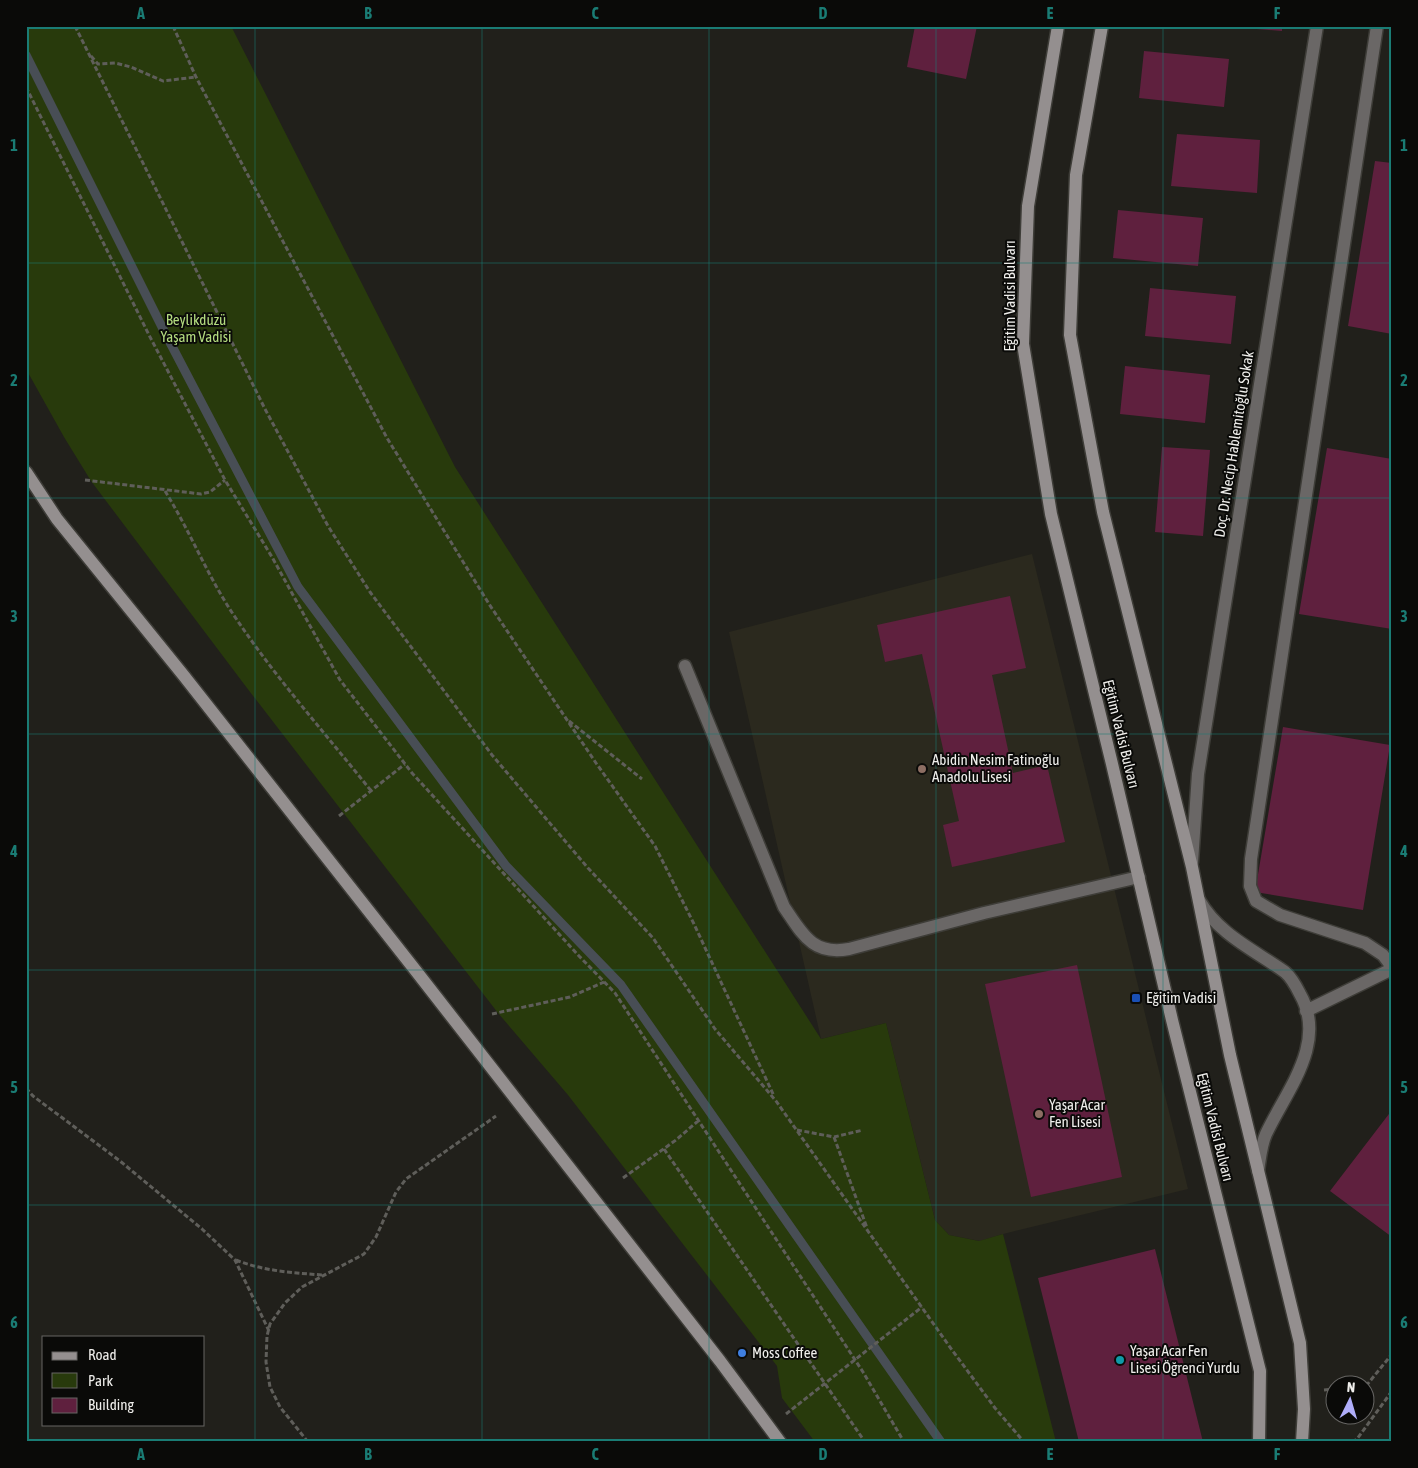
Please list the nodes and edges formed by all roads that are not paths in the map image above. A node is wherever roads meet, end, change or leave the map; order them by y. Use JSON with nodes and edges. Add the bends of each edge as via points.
{"nodes":[{"id":1,"x":1058,"y":26,"type":"edge"},
{"id":2,"x":1102,"y":26,"type":"edge"},
{"id":3,"x":1317,"y":26,"type":"edge"},
{"id":4,"x":1377,"y":26,"type":"edge"},
{"id":5,"x":26,"y":472,"type":"edge"},
{"id":6,"x":685,"y":666,"type":"dead end"},
{"id":7,"x":1192,"y":867,"type":"junction"},
{"id":8,"x":1139,"y":877,"type":"junction"},
{"id":9,"x":1198,"y":897,"type":"junction"},
{"id":10,"x":1392,"y":968,"type":"edge"},
{"id":11,"x":1306,"y":1011,"type":"junction"},
{"id":12,"x":1258,"y":1171,"type":"junction"},
{"id":13,"x":780,"y":1442,"type":"edge"},
{"id":14,"x":1259,"y":1442,"type":"edge"},
{"id":15,"x":1302,"y":1442,"type":"edge"}],
"edges":[{"from":1,"to":8,"type":"main road","name":"Eğitim Vadisi Bulvarı","via":[[1028,206],[1023,344],[1051,514]]},
{"from":2,"to":7,"type":"main road","name":"Eğitim Vadisi Bulvarı","via":[[1076,175],[1070,334],[1103,512]]},
{"from":3,"to":7,"type":"street","name":"Doç. Dr. Necip Hablemitoğlu Sokak","via":[[1198,774]]},
{"from":4,"to":10,"type":"street","via":[[1250,858],[1250,886],[1256,901],[1280,915],[1365,943],[1383,955]]},
{"from":5,"to":13,"type":"main road","via":[[57,519],[422,979]]},
{"from":6,"to":8,"type":"street","via":[[784,907],[807,939],[817,947],[830,951],[849,950],[984,912]]},
{"from":7,"to":9,"type":"main road","name":"Eğitim Vadisi Bulvarı"},
{"from":8,"to":14,"type":"main road","name":"Eğitim Vadisi Bulvarı","via":[[1260,1372]]},
{"from":9,"to":11,"type":"street","via":[[1207,914],[1231,937],[1290,976]]},
{"from":9,"to":12,"type":"main road","name":"Eğitim Vadisi Bulvarı","via":[[1230,1055]]},
{"from":10,"to":11,"type":"street"},
{"from":11,"to":12,"type":"street","via":[[1310,1023],[1309,1044],[1300,1071],[1265,1136]]},
{"from":12,"to":15,"type":"main road","name":"Eğitim Vadisi Bulvarı","via":[[1300,1343],[1304,1409]]}]}
